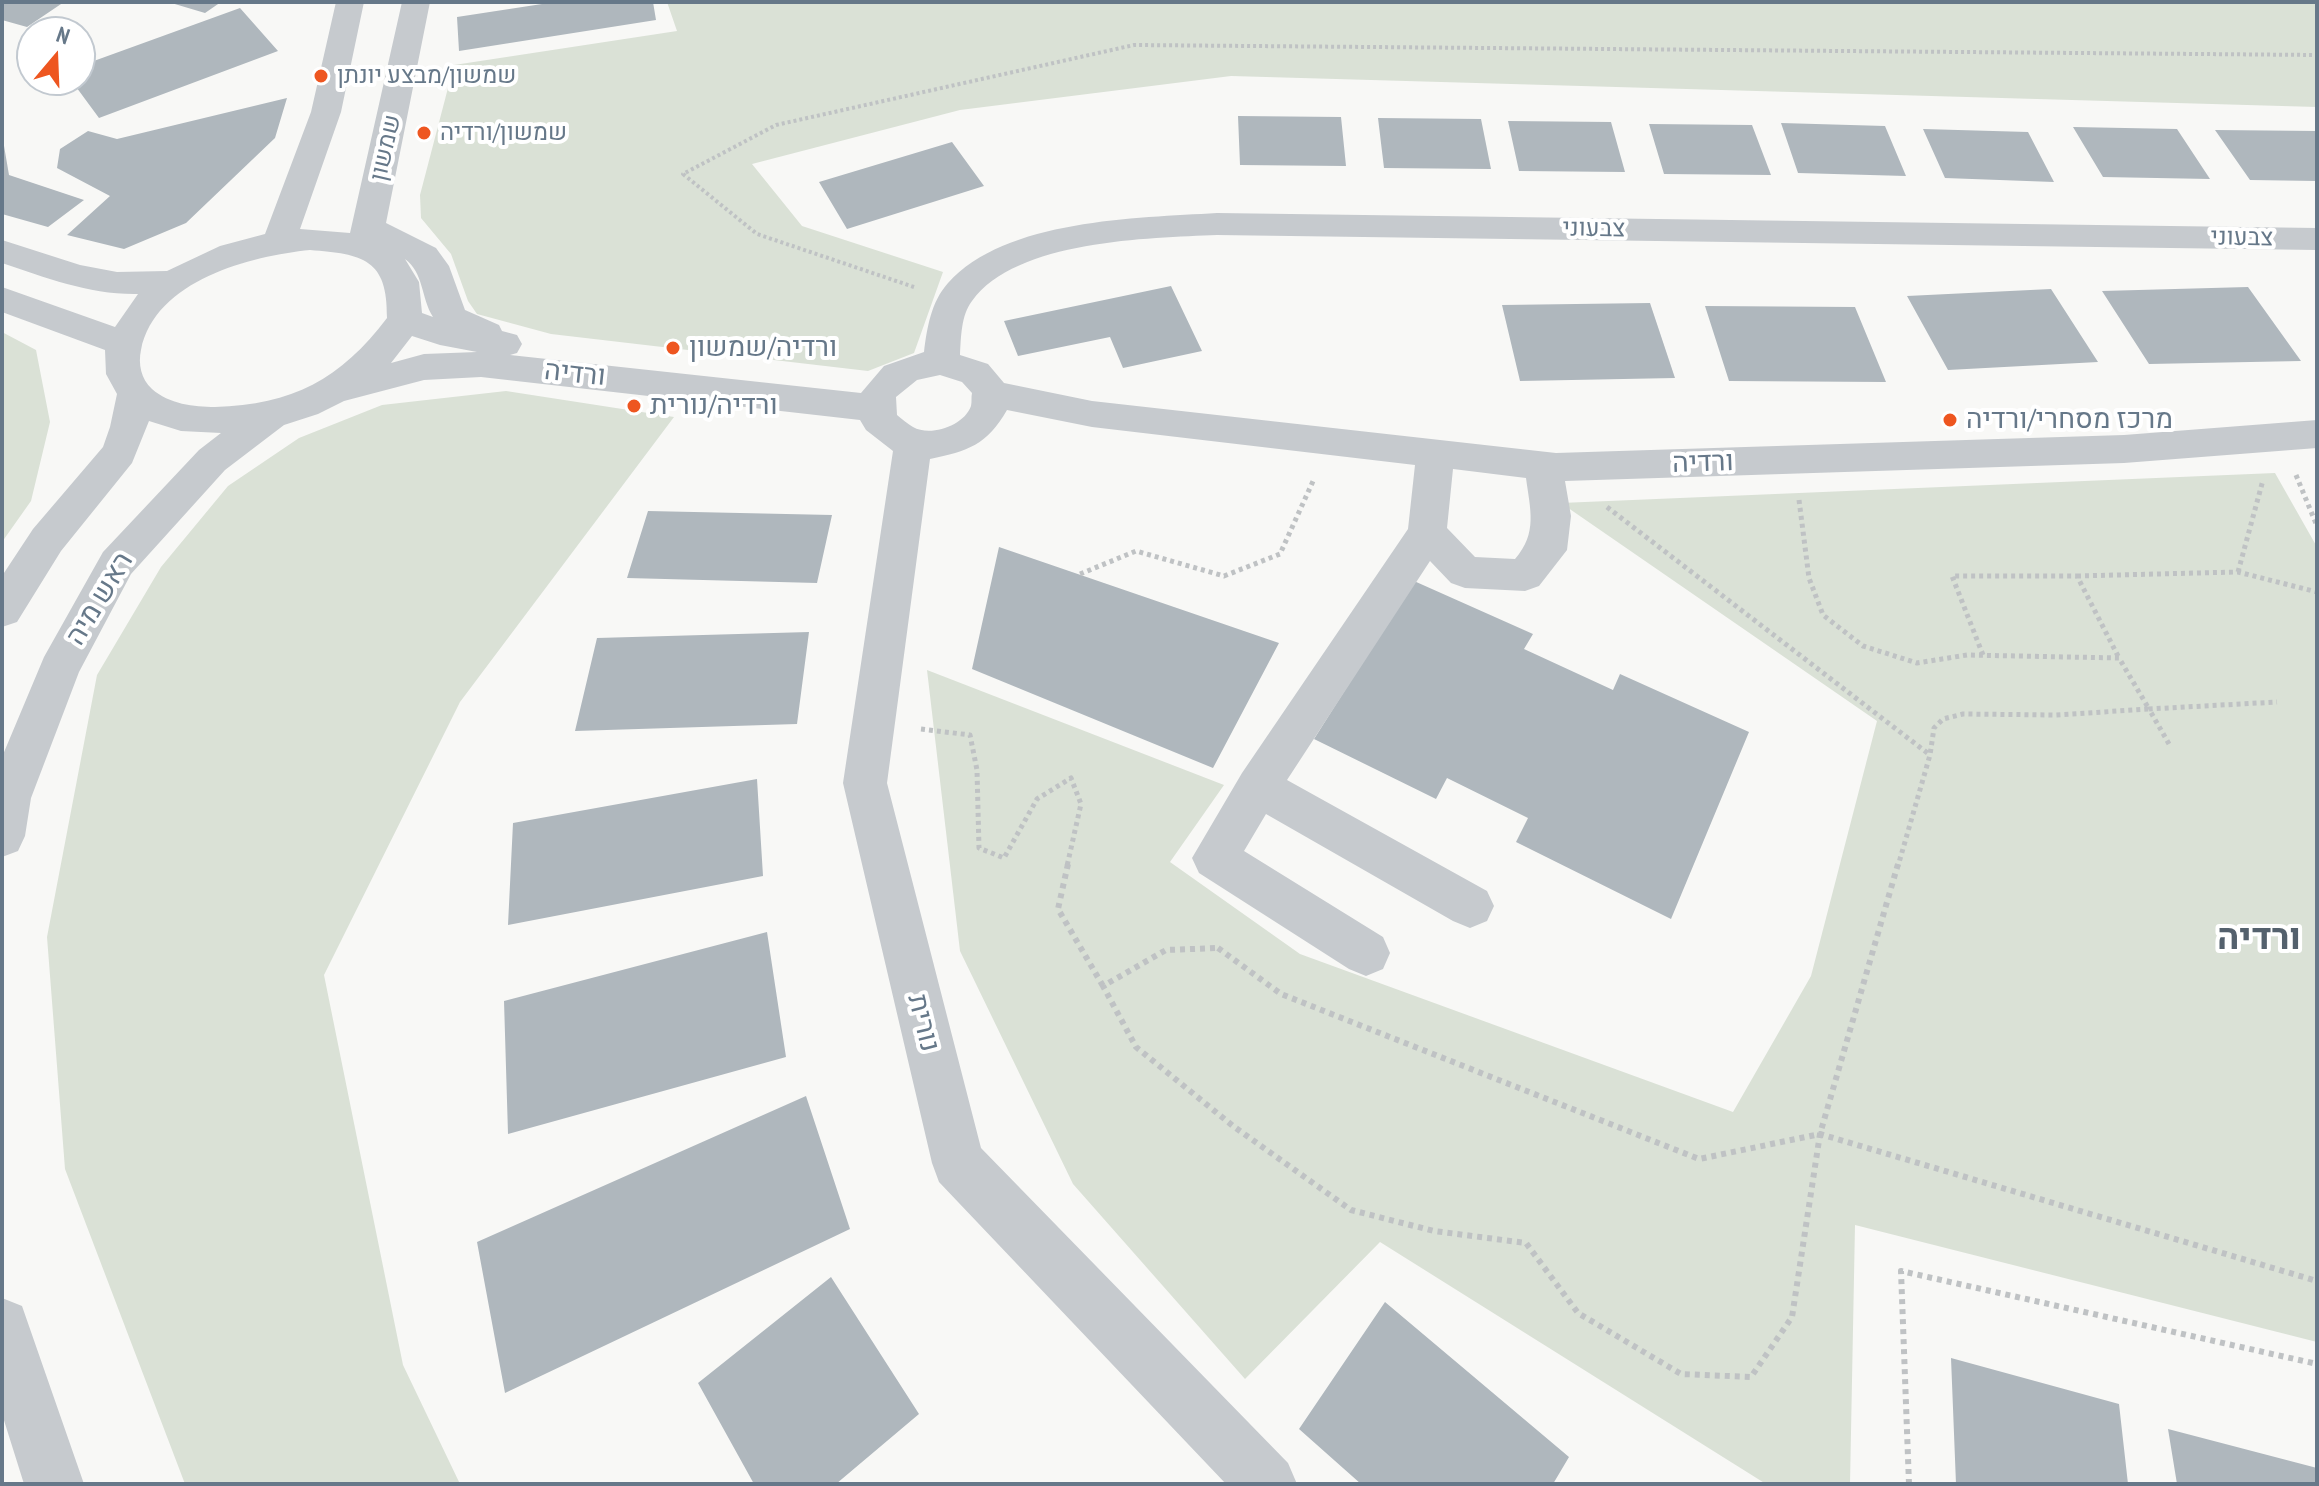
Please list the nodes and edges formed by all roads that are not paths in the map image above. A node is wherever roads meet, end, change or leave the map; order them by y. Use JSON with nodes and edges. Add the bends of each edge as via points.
{"nodes":[{"id":1,"x":350,"y":2,"type":"edge"},
{"id":2,"x":416,"y":2,"type":"edge"},
{"id":3,"x":366,"y":237,"type":"junction"},
{"id":4,"x":2317,"y":239,"type":"edge"},
{"id":5,"x":279,"y":241,"type":"junction"},
{"id":6,"x":2,"y":251,"type":"edge"},
{"id":7,"x":174,"y":282,"type":"junction"},
{"id":8,"x":2,"y":299,"type":"edge"},
{"id":9,"x":405,"y":320,"type":"junction"},
{"id":10,"x":124,"y":343,"type":"junction"},
{"id":11,"x":542,"y":348,"type":"junction"},
{"id":12,"x":941,"y":362,"type":"junction"},
{"id":13,"x":135,"y":394,"type":"junction"},
{"id":14,"x":324,"y":395,"type":"junction"},
{"id":15,"x":881,"y":397,"type":"junction"},
{"id":16,"x":988,"y":407,"type":"junction"},
{"id":17,"x":275,"y":413,"type":"junction"},
{"id":18,"x":2291,"y":436,"type":"edge"},
{"id":19,"x":913,"y":443,"type":"junction"},
{"id":20,"x":1435,"y":454,"type":"junction"},
{"id":21,"x":1549,"y":467,"type":"junction"},
{"id":22,"x":1427,"y":532,"type":"junction"},
{"id":23,"x":2,"y":610,"type":"edge"},
{"id":24,"x":1258,"y":787,"type":"junction"},
{"id":25,"x":2,"y":836,"type":"edge"},
{"id":26,"x":1470,"y":906,"type":"dead end"},
{"id":27,"x":1366,"y":953,"type":"dead end"},
{"id":28,"x":2,"y":1326,"type":"edge"},
{"id":29,"x":54,"y":1484,"type":"edge"},
{"id":30,"x":1267,"y":1484,"type":"edge"}],
"edges":[{"from":1,"to":5,"type":"street","via":[[326,112]]},
{"from":2,"to":3,"type":"street","name":"שמשון"},
{"from":3,"to":5,"type":"street"},
{"from":3,"to":9,"type":"street","via":[[401,279]]},
{"from":3,"to":11,"type":"street","via":[[427,258],[442,302],[460,324]]},
{"from":4,"to":12,"type":"street","name":"צבעוני","via":[[1217,224],[1122,229],[1030,248],[993,265],[960,292],[946,319]]},
{"from":5,"to":7,"type":"street","via":[[206,264]]},
{"from":6,"to":7,"type":"street","via":[[76,276],[117,283]]},
{"from":7,"to":10,"type":"street","via":[[134,322]]},
{"from":8,"to":10,"type":"street"},
{"from":9,"to":11,"type":"street","name":"ורדיה","via":[[479,341]]},
{"from":9,"to":14,"type":"street","via":[[367,367]]},
{"from":10,"to":13,"type":"street","via":[[123,370]]},
{"from":11,"to":15,"type":"street","name":"ורדיה"},
{"from":12,"to":15,"type":"street","via":[[909,368]]},
{"from":12,"to":16,"type":"street","via":[[985,381]]},
{"from":13,"to":17,"type":"street","via":[[158,411],[192,420],[232,421]]},
{"from":13,"to":23,"type":"street","via":[[119,453],[47,540]]},
{"from":14,"to":15,"type":"street","name":"ורדיה","via":[[424,367],[481,364]]},
{"from":14,"to":17,"type":"street"},
{"from":15,"to":19,"type":"street","via":[[879,420]]},
{"from":16,"to":19,"type":"street","via":[[971,433],[954,441]]},
{"from":16,"to":20,"type":"street","name":"ורדיה"},
{"from":17,"to":25,"type":"street","name":"ראש מיה","via":[[212,460],[117,563],[59,669],[8,798]]},
{"from":18,"to":21,"type":"street","name":"ורדיה","via":[[2124,449]]},
{"from":19,"to":30,"type":"street","name":"נורית","via":[[865,783],[958,1163]]},
{"from":20,"to":21,"type":"street","name":"ורדיה"},
{"from":20,"to":22,"type":"street"},
{"from":21,"to":22,"type":"street","via":[[1547,550],[1525,575],[1465,572]]},
{"from":22,"to":24,"type":"street"},
{"from":24,"to":26,"type":"street"},
{"from":24,"to":27,"type":"street","via":[[1215,858]]},
{"from":28,"to":29,"type":"street"}]}
